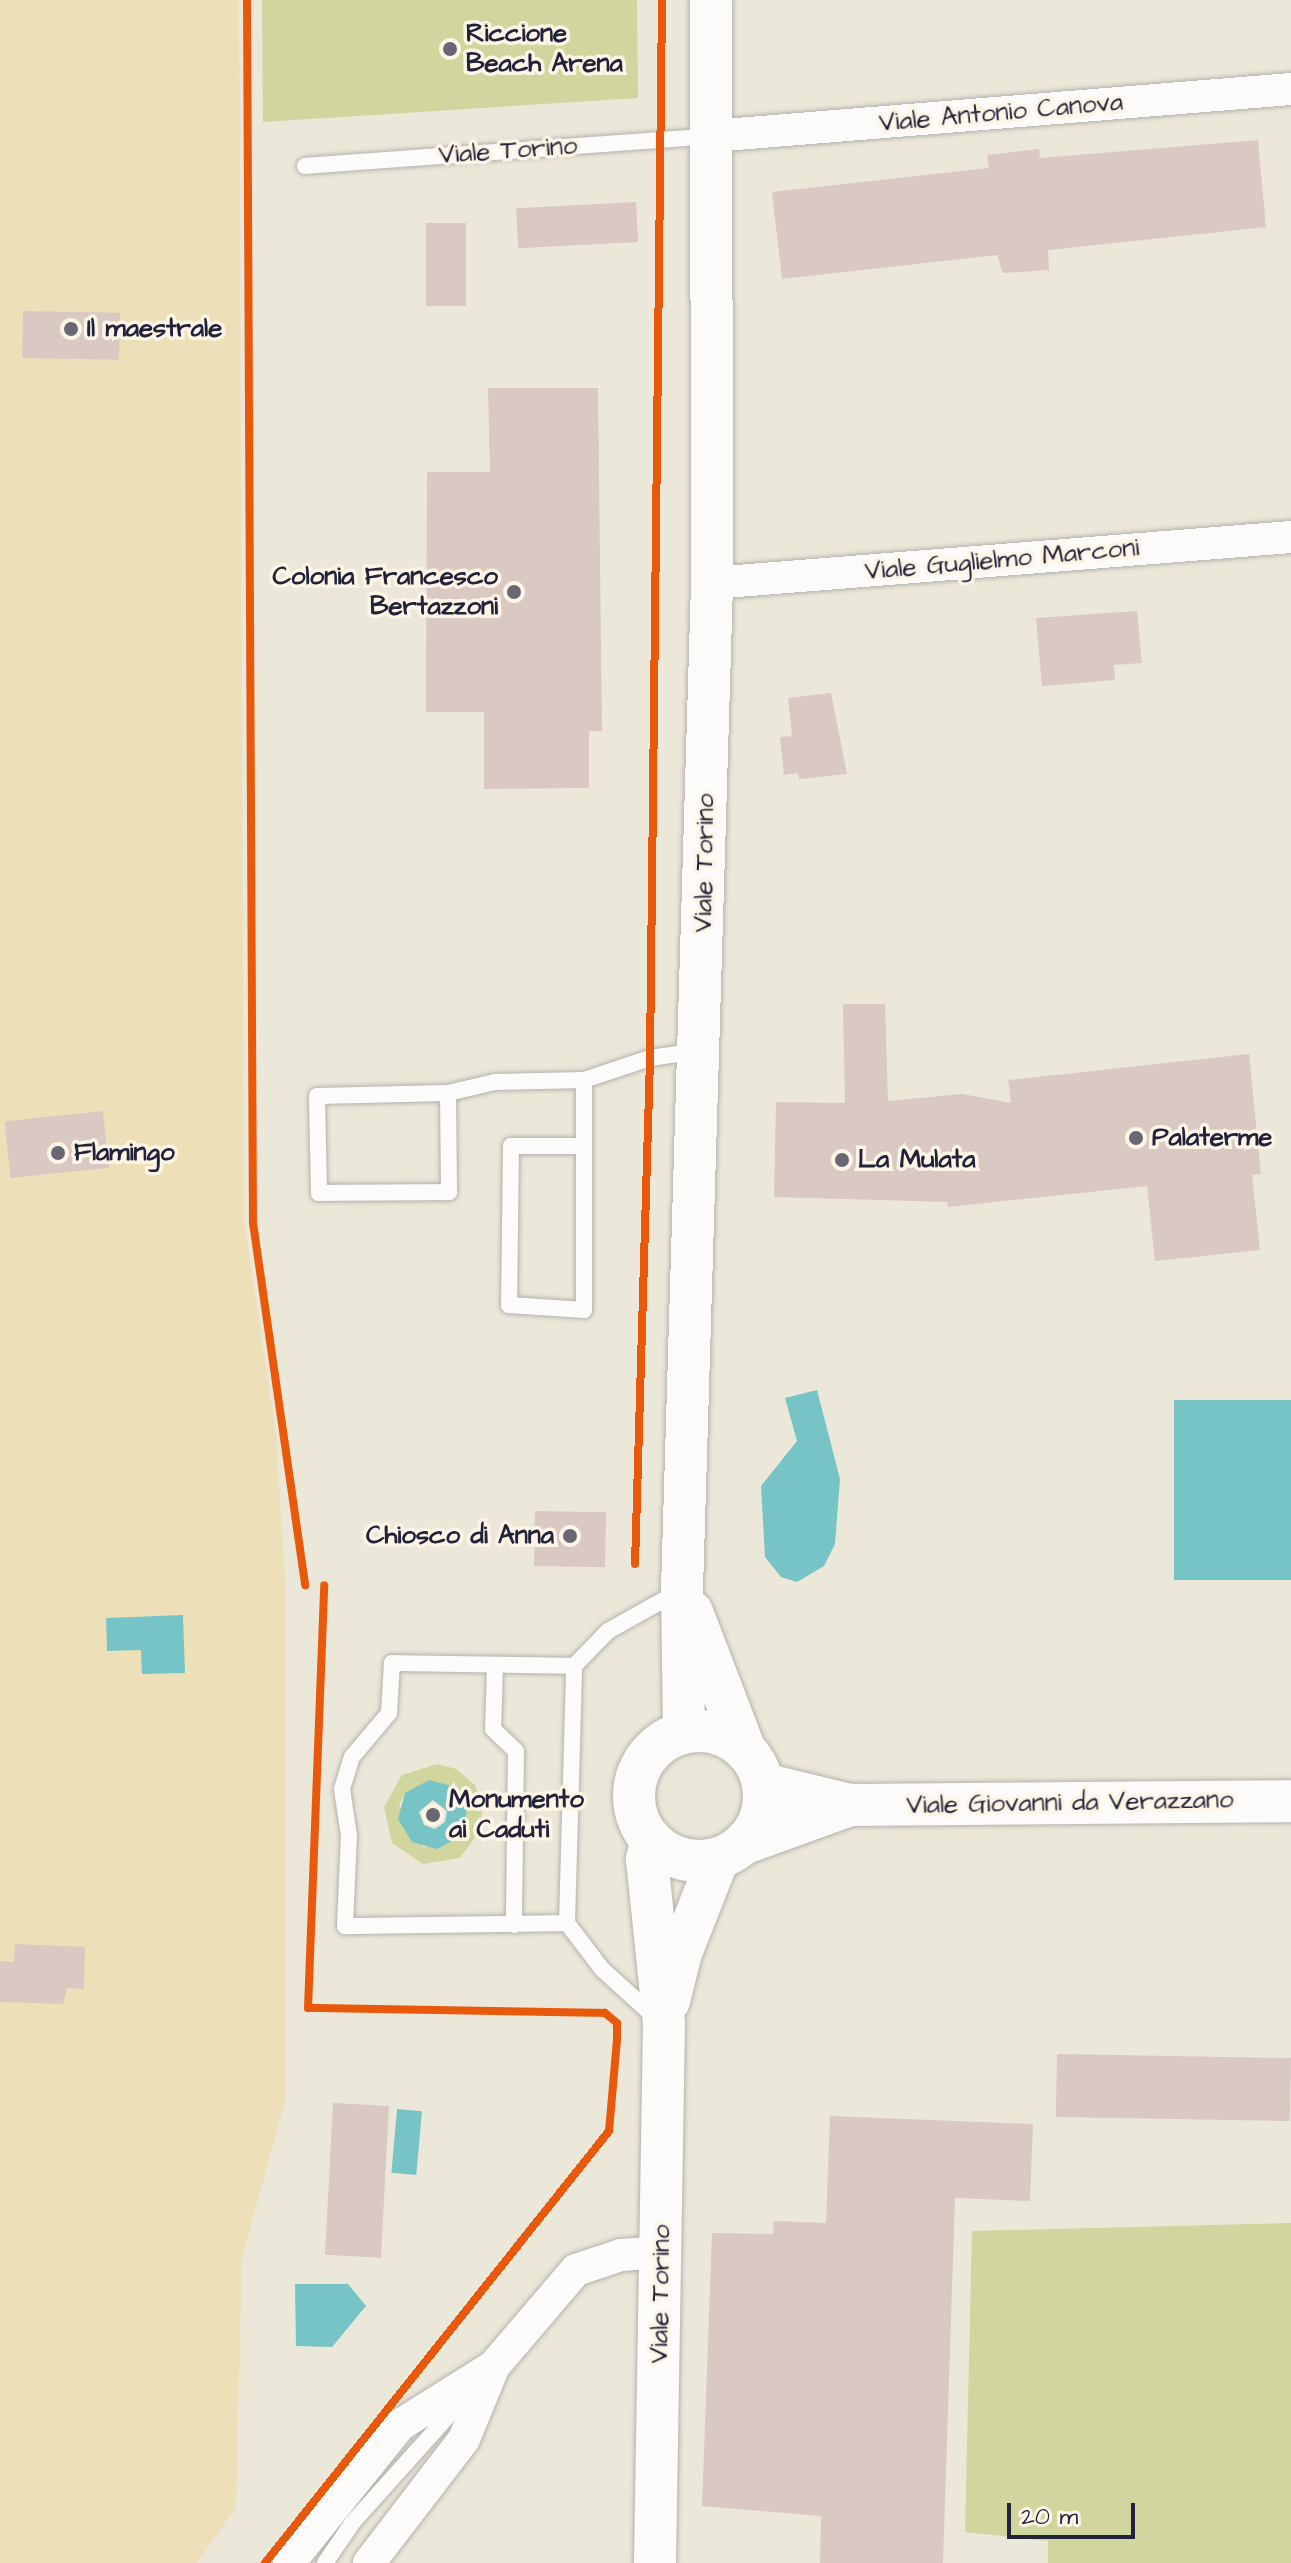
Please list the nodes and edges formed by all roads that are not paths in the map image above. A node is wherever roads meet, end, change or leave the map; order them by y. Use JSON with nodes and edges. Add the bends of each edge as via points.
{"nodes":[{"id":1,"x":711,"y":0,"type":"edge"},
{"id":2,"x":1291,"y":89,"type":"edge"},
{"id":3,"x":712,"y":136,"type":"junction"},
{"id":4,"x":305,"y":166,"type":"dead end"},
{"id":5,"x":1291,"y":537,"type":"edge"},
{"id":6,"x":712,"y":583,"type":"junction"},
{"id":7,"x":700,"y":1050,"type":"junction"},
{"id":8,"x":584,"y":1080,"type":"junction"},
{"id":9,"x":448,"y":1093,"type":"junction"},
{"id":10,"x":583,"y":1146,"type":"junction"},
{"id":11,"x":682,"y":1589,"type":"junction"},
{"id":12,"x":574,"y":1666,"type":"junction"},
{"id":13,"x":495,"y":1667,"type":"junction"},
{"id":14,"x":684,"y":1733,"type":"junction"},
{"id":15,"x":754,"y":1767,"type":"junction"},
{"id":16,"x":1291,"y":1801,"type":"edge"},
{"id":17,"x":850,"y":1805,"type":"junction"},
{"id":18,"x":652,"y":1841,"type":"junction"},
{"id":19,"x":732,"y":1851,"type":"junction"},
{"id":20,"x":567,"y":1923,"type":"junction"},
{"id":21,"x":514,"y":1925,"type":"junction"},
{"id":22,"x":664,"y":2024,"type":"junction"},
{"id":23,"x":662,"y":2252,"type":"junction"},
{"id":24,"x":494,"y":2366,"type":"junction"},
{"id":25,"x":289,"y":2563,"type":"edge"},
{"id":26,"x":325,"y":2563,"type":"edge"},
{"id":27,"x":369,"y":2563,"type":"edge"},
{"id":28,"x":655,"y":2563,"type":"edge"}],
"edges":[{"from":1,"to":3,"type":"street","name":"Viale Torino"},
{"from":2,"to":3,"type":"street","name":"Viale Antonio Canova"},
{"from":3,"to":4,"type":"lane","name":"Viale Torino"},
{"from":3,"to":6,"type":"street","name":"Viale Torino"},
{"from":5,"to":6,"type":"street","name":"Viale Guglielmo Marconi"},
{"from":6,"to":7,"type":"street","name":"Viale Torino"},
{"from":7,"to":8,"type":"lane","via":[[650,1058]]},
{"from":7,"to":11,"type":"street","name":"Viale Torino"},
{"from":8,"to":9,"type":"lane","via":[[495,1082]]},
{"from":8,"to":10,"type":"lane"},
{"from":9,"to":9,"type":"lane","via":[[317,1096],[319,1193],[449,1192]]},
{"from":10,"to":10,"type":"lane","via":[[584,1310],[509,1305],[511,1146]]},
{"from":11,"to":12,"type":"lane","via":[[608,1631]]},
{"from":11,"to":14,"type":"street","name":"Viale Torino"},
{"from":11,"to":15,"type":"street","name":"Viale Torino"},
{"from":12,"to":13,"type":"lane"},
{"from":12,"to":20,"type":"lane"},
{"from":13,"to":21,"type":"lane","via":[[493,1729],[516,1751]]},
{"from":13,"to":21,"type":"lane","via":[[392,1663],[389,1713],[352,1757],[342,1789],[349,1836],[345,1926]]},
{"from":14,"to":15,"type":"street","via":[[716,1734]]},
{"from":14,"to":18,"type":"street","via":[[657,1747],[639,1771],[637,1814]]},
{"from":15,"to":17,"type":"street","name":"Viale Giovanni da Verazzano"},
{"from":15,"to":19,"type":"street","via":[[761,1816]]},
{"from":16,"to":17,"type":"street","name":"Viale Giovanni da Verazzano"},
{"from":17,"to":19,"type":"street","name":"Viale Giovanni da Verazzano"},
{"from":18,"to":19,"type":"street","via":[[675,1857]]},
{"from":18,"to":22,"type":"street","name":"Viale Torino","via":[[647,1859]]},
{"from":19,"to":22,"type":"street","name":"Viale Torino","via":[[681,1953]]},
{"from":20,"to":21,"type":"lane"},
{"from":20,"to":22,"type":"lane","via":[[602,1969]]},
{"from":22,"to":23,"type":"street","name":"Viale Torino"},
{"from":23,"to":24,"type":"street","via":[[621,2255],[576,2270]]},
{"from":23,"to":28,"type":"street","name":"Viale Torino"},
{"from":24,"to":25,"type":"street","via":[[400,2425]]},
{"from":24,"to":26,"type":"lane","via":[[353,2522]]},
{"from":24,"to":27,"type":"street","via":[[464,2439]]}]}
